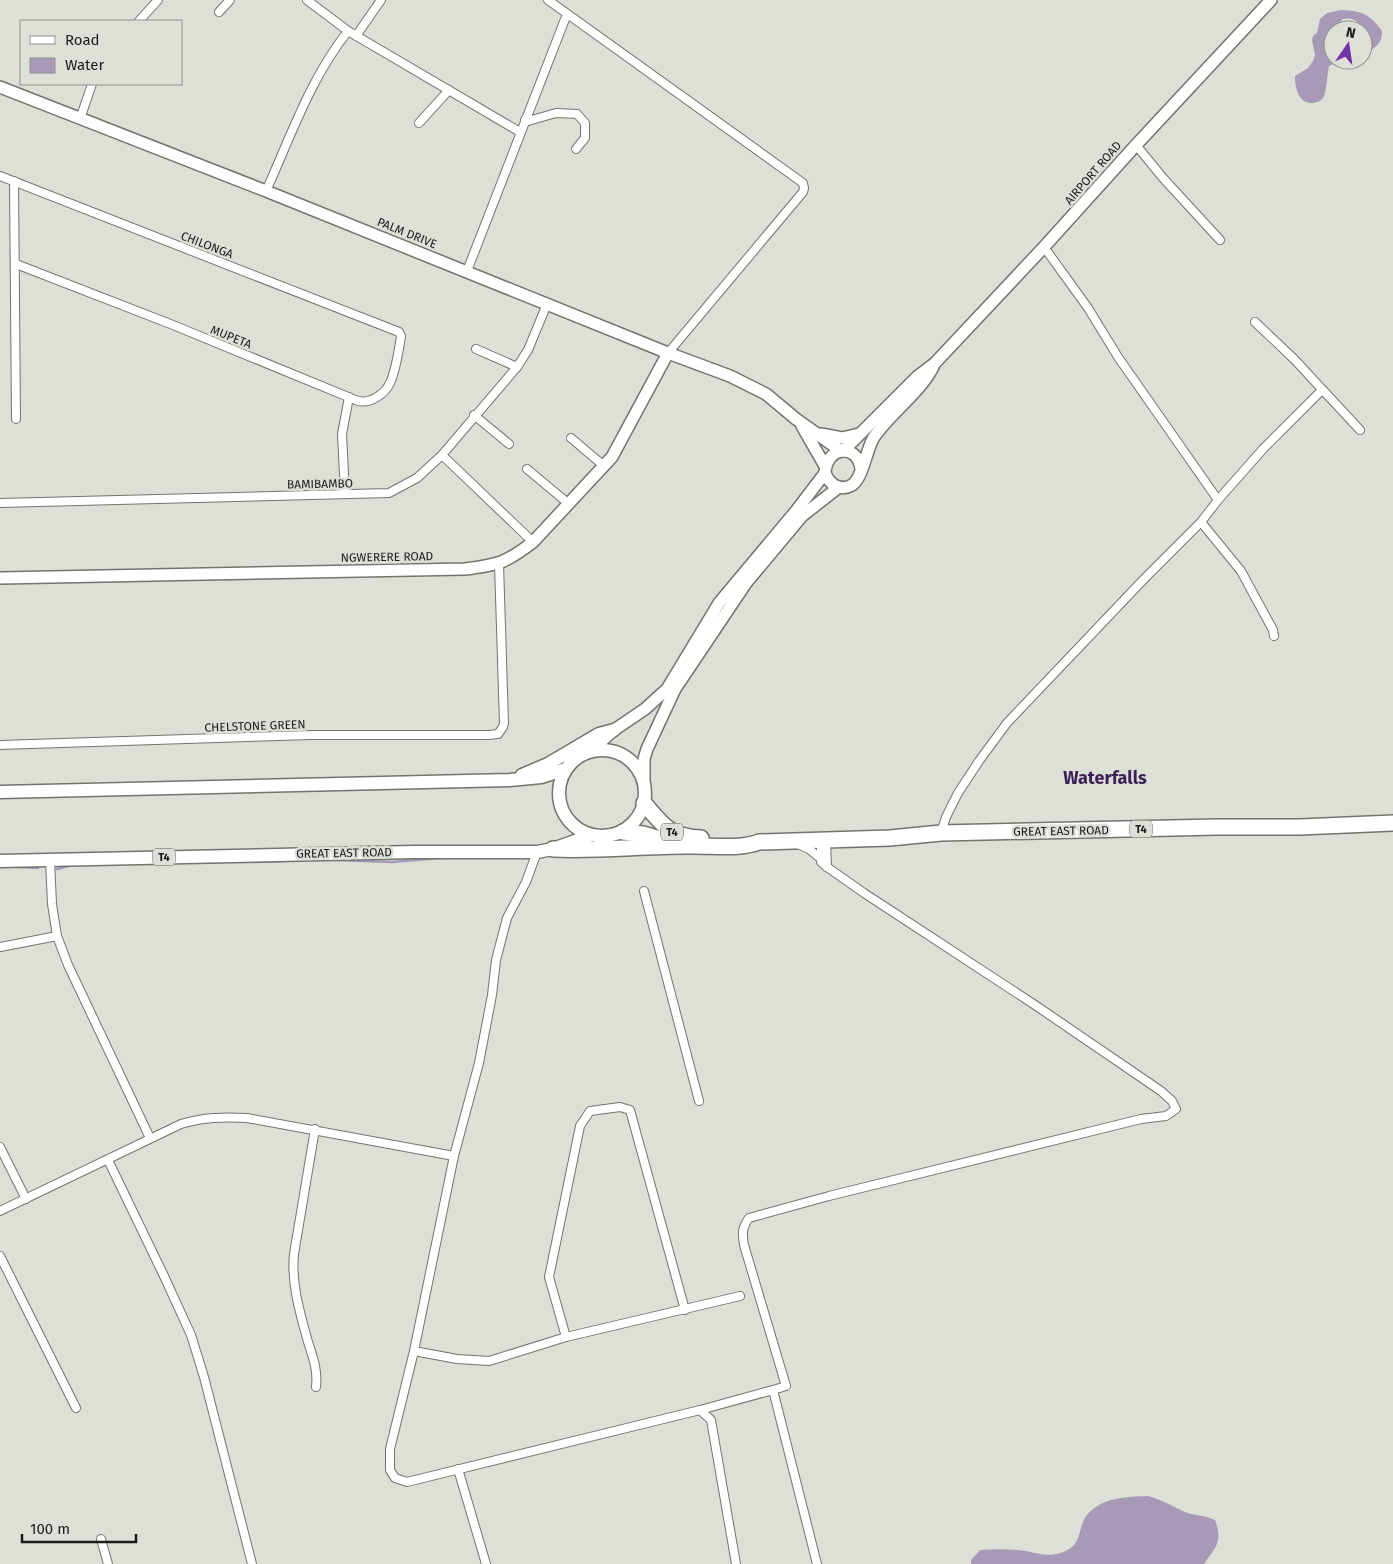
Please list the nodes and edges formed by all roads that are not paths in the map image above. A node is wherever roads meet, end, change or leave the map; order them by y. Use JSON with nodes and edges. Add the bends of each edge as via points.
{"nodes":[{"id":1,"x":158,"y":0,"type":"edge"},
{"id":2,"x":230,"y":0,"type":"edge"},
{"id":3,"x":307,"y":0,"type":"edge"},
{"id":4,"x":381,"y":0,"type":"edge"},
{"id":5,"x":548,"y":0,"type":"edge"},
{"id":6,"x":1271,"y":0,"type":"edge"},
{"id":7,"x":219,"y":12,"type":"dead end"},
{"id":8,"x":567,"y":14,"type":"junction"},
{"id":9,"x":140,"y":20,"type":"edge"},
{"id":10,"x":348,"y":31,"type":"junction"},
{"id":11,"x":356,"y":36,"type":"junction"},
{"id":12,"x":92,"y":85,"type":"edge"},
{"id":13,"x":0,"y":87,"type":"edge"},
{"id":14,"x":449,"y":90,"type":"junction"},
{"id":15,"x":80,"y":119,"type":"junction"},
{"id":16,"x":525,"y":120,"type":"junction"},
{"id":17,"x":419,"y":123,"type":"dead end"},
{"id":18,"x":520,"y":132,"type":"junction"},
{"id":19,"x":1136,"y":145,"type":"junction"},
{"id":20,"x":576,"y":148,"type":"dead end"},
{"id":21,"x":0,"y":176,"type":"edge"},
{"id":22,"x":14,"y":181,"type":"junction"},
{"id":23,"x":266,"y":192,"type":"junction"},
{"id":24,"x":1220,"y":240,"type":"dead end"},
{"id":25,"x":1044,"y":248,"type":"junction"},
{"id":26,"x":16,"y":264,"type":"junction"},
{"id":27,"x":467,"y":272,"type":"junction"},
{"id":28,"x":547,"y":304,"type":"junction"},
{"id":29,"x":1255,"y":322,"type":"dead end"},
{"id":30,"x":401,"y":340,"type":"joint"},
{"id":31,"x":476,"y":349,"type":"dead end"},
{"id":32,"x":668,"y":353,"type":"junction"},
{"id":33,"x":935,"y":363,"type":"junction"},
{"id":34,"x":518,"y":367,"type":"junction"},
{"id":35,"x":1322,"y":390,"type":"junction"},
{"id":36,"x":349,"y":397,"type":"junction"},
{"id":37,"x":474,"y":416,"type":"junction"},
{"id":38,"x":16,"y":418,"type":"dead end"},
{"id":39,"x":796,"y":419,"type":"junction"},
{"id":40,"x":808,"y":428,"type":"junction"},
{"id":41,"x":1360,"y":430,"type":"dead end"},
{"id":42,"x":860,"y":434,"type":"junction"},
{"id":43,"x":571,"y":438,"type":"dead end"},
{"id":44,"x":509,"y":444,"type":"dead end"},
{"id":45,"x":842,"y":451,"type":"junction"},
{"id":46,"x":442,"y":454,"type":"junction"},
{"id":47,"x":604,"y":466,"type":"junction"},
{"id":48,"x":825,"y":469,"type":"junction"},
{"id":49,"x":861,"y":469,"type":"junction"},
{"id":50,"x":528,"y":470,"type":"dead end"},
{"id":51,"x":839,"y":487,"type":"junction"},
{"id":52,"x":345,"y":494,"type":"junction"},
{"id":53,"x":1218,"y":500,"type":"junction"},
{"id":54,"x":0,"y":503,"type":"edge"},
{"id":55,"x":569,"y":504,"type":"junction"},
{"id":56,"x":1201,"y":522,"type":"junction"},
{"id":57,"x":533,"y":542,"type":"junction"},
{"id":58,"x":499,"y":564,"type":"junction"},
{"id":59,"x":0,"y":578,"type":"edge"},
{"id":60,"x":1274,"y":636,"type":"dead end"},
{"id":61,"x":614,"y":730,"type":"junction"},
{"id":62,"x":0,"y":745,"type":"edge"},
{"id":63,"x":588,"y":752,"type":"junction"},
{"id":64,"x":566,"y":768,"type":"junction"},
{"id":65,"x":510,"y":780,"type":"junction"},
{"id":66,"x":644,"y":780,"type":"junction"},
{"id":67,"x":0,"y":792,"type":"edge"},
{"id":68,"x":644,"y":803,"type":"junction"},
{"id":69,"x":1393,"y":824,"type":"edge"},
{"id":70,"x":623,"y":832,"type":"junction"},
{"id":71,"x":941,"y":833,"type":"junction"},
{"id":72,"x":589,"y":836,"type":"junction"},
{"id":73,"x":824,"y":840,"type":"junction"},
{"id":74,"x":843,"y":840,"type":"junction"},
{"id":75,"x":793,"y":841,"type":"junction"},
{"id":76,"x":759,"y":842,"type":"junction"},
{"id":77,"x":688,"y":846,"type":"junction"},
{"id":78,"x":553,"y":849,"type":"junction"},
{"id":79,"x":537,"y":852,"type":"junction"},
{"id":80,"x":50,"y":860,"type":"junction"},
{"id":81,"x":0,"y":861,"type":"edge"},
{"id":82,"x":824,"y":861,"type":"junction"},
{"id":83,"x":644,"y":891,"type":"dead end"},
{"id":84,"x":57,"y":936,"type":"junction"},
{"id":85,"x":0,"y":947,"type":"edge"},
{"id":86,"x":699,"y":1101,"type":"dead end"},
{"id":87,"x":315,"y":1129,"type":"junction"},
{"id":88,"x":150,"y":1138,"type":"junction"},
{"id":89,"x":0,"y":1147,"type":"edge"},
{"id":90,"x":454,"y":1156,"type":"junction"},
{"id":91,"x":108,"y":1160,"type":"junction"},
{"id":92,"x":26,"y":1199,"type":"junction"},
{"id":93,"x":0,"y":1211,"type":"edge"},
{"id":94,"x":0,"y":1256,"type":"edge"},
{"id":95,"x":740,"y":1296,"type":"dead end"},
{"id":96,"x":684,"y":1310,"type":"junction"},
{"id":97,"x":566,"y":1337,"type":"junction"},
{"id":98,"x":414,"y":1351,"type":"junction"},
{"id":99,"x":316,"y":1387,"type":"dead end"},
{"id":100,"x":773,"y":1390,"type":"junction"},
{"id":101,"x":76,"y":1408,"type":"dead end"},
{"id":102,"x":700,"y":1410,"type":"junction"},
{"id":103,"x":458,"y":1469,"type":"junction"},
{"id":104,"x":101,"y":1539,"type":"dead end"},
{"id":105,"x":108,"y":1564,"type":"edge"},
{"id":106,"x":252,"y":1564,"type":"edge"},
{"id":107,"x":486,"y":1564,"type":"edge"},
{"id":108,"x":736,"y":1564,"type":"edge"},
{"id":109,"x":817,"y":1564,"type":"edge"}],
"edges":[{"from":1,"to":9,"type":"street"},
{"from":2,"to":7,"type":"street"},
{"from":3,"to":10,"type":"street"},
{"from":4,"to":11,"type":"street"},
{"from":5,"to":8,"type":"street"},
{"from":6,"to":19,"type":"street","name":"AIRPORT ROAD"},
{"from":8,"to":16,"type":"street"},
{"from":8,"to":32,"type":"street","via":[[803,183],[803,192]]},
{"from":10,"to":11,"type":"street"},
{"from":10,"to":23,"type":"street","via":[[309,92]]},
{"from":11,"to":14,"type":"street"},
{"from":12,"to":15,"type":"street"},
{"from":13,"to":15,"type":"street","name":"PALM DRIVE"},
{"from":14,"to":17,"type":"street"},
{"from":14,"to":18,"type":"street"},
{"from":15,"to":23,"type":"street","name":"PALM DRIVE"},
{"from":16,"to":18,"type":"street"},
{"from":16,"to":20,"type":"street","via":[[556,113],[577,114],[585,123],[585,138]]},
{"from":18,"to":27,"type":"street"},
{"from":19,"to":24,"type":"street"},
{"from":19,"to":25,"type":"street","name":"AIRPORT ROAD"},
{"from":21,"to":22,"type":"street","name":"CHILONGA"},
{"from":22,"to":26,"type":"street"},
{"from":22,"to":30,"type":"street","name":"CHILONGA","via":[[399,332]]},
{"from":23,"to":27,"type":"street","name":"PALM DRIVE"},
{"from":25,"to":33,"type":"street","name":"AIRPORT ROAD"},
{"from":25,"to":53,"type":"street"},
{"from":26,"to":36,"type":"street","name":"MUPETA"},
{"from":26,"to":38,"type":"street"},
{"from":27,"to":28,"type":"street","name":"PALM DRIVE"},
{"from":28,"to":32,"type":"street","name":"PALM DRIVE"},
{"from":28,"to":34,"type":"street","name":"BAMIBAMBO"},
{"from":29,"to":35,"type":"street"},
{"from":30,"to":36,"type":"street","name":"MUPETA","via":[[389,385],[370,401]]},
{"from":31,"to":34,"type":"street"},
{"from":32,"to":39,"type":"street","name":"PALM DRIVE","via":[[730,376],[766,394]]},
{"from":32,"to":47,"type":"street","name":"NGWERERE ROAD","via":[[618,447]]},
{"from":33,"to":42,"type":"street","name":"AIRPORT ROAD"},
{"from":33,"to":49,"type":"street","name":"AIRPORT ROAD","via":[[924,382],[874,439]]},
{"from":34,"to":37,"type":"street","name":"BAMIBAMBO"},
{"from":35,"to":41,"type":"street"},
{"from":35,"to":53,"type":"street"},
{"from":36,"to":52,"type":"street","via":[[342,434]]},
{"from":37,"to":44,"type":"street"},
{"from":37,"to":46,"type":"street","name":"BAMIBAMBO"},
{"from":39,"to":40,"type":"street","name":"PALM DRIVE"},
{"from":39,"to":48,"type":"street","name":"PALM DRIVE"},
{"from":40,"to":42,"type":"street","name":"PALM DRIVE","via":[[824,436],[842,438]]},
{"from":40,"to":45,"type":"street","name":"PALM DRIVE"},
{"from":42,"to":45,"type":"street","name":"AIRPORT ROAD"},
{"from":43,"to":47,"type":"street"},
{"from":45,"to":48,"type":"street","via":[[832,455]]},
{"from":45,"to":49,"type":"street","via":[[857,458]]},
{"from":46,"to":52,"type":"street","name":"BAMIBAMBO","via":[[417,478],[389,493]]},
{"from":46,"to":57,"type":"street"},
{"from":47,"to":55,"type":"street","name":"NGWERERE ROAD"},
{"from":48,"to":51,"type":"street","via":[[832,484]]},
{"from":48,"to":61,"type":"street","via":[[796,511],[719,603],[667,689]]},
{"from":49,"to":51,"type":"street","via":[[853,484]]},
{"from":50,"to":55,"type":"street"},
{"from":51,"to":66,"type":"street","via":[[802,516],[746,583],[675,689],[647,749]]},
{"from":52,"to":54,"type":"street","name":"BAMIBAMBO"},
{"from":53,"to":56,"type":"street"},
{"from":55,"to":57,"type":"street","name":"NGWERERE ROAD"},
{"from":56,"to":60,"type":"street","via":[[1241,571]]},
{"from":56,"to":71,"type":"street","via":[[1007,723],[958,793]]},
{"from":57,"to":58,"type":"street","name":"NGWERERE ROAD"},
{"from":58,"to":59,"type":"street","name":"NGWERERE ROAD","via":[[465,569]]},
{"from":58,"to":62,"type":"street","name":"CHELSTONE GREEN","via":[[504,728],[496,735],[312,735]]},
{"from":61,"to":63,"type":"street"},
{"from":61,"to":65,"type":"main road","via":[[598,734],[548,764]]},
{"from":63,"to":64,"type":"main road"},
{"from":63,"to":66,"type":"main road","via":[[616,752],[628,758]]},
{"from":64,"to":65,"type":"main road","via":[[541,777]]},
{"from":64,"to":72,"type":"main road","via":[[559,800],[564,816]]},
{"from":65,"to":67,"type":"main road"},
{"from":66,"to":68,"type":"main road"},
{"from":68,"to":70,"type":"main road","via":[[637,820]]},
{"from":68,"to":76,"type":"highway","name":"GREAT EAST ROAD","number":"T4","via":[[664,827],[685,836],[747,838]]},
{"from":69,"to":71,"type":"highway","name":"GREAT EAST ROAD","number":"T4"},
{"from":70,"to":72,"type":"main road","via":[[600,838]]},
{"from":70,"to":77,"type":"highway","name":"GREAT EAST ROAD","number":"T4"},
{"from":71,"to":74,"type":"highway","name":"GREAT EAST ROAD","number":"T4"},
{"from":72,"to":78,"type":"main road","number":"T4"},
{"from":73,"to":74,"type":"highway","name":"GREAT EAST ROAD","number":"T4"},
{"from":73,"to":75,"type":"highway","name":"GREAT EAST ROAD","number":"T4"},
{"from":73,"to":82,"type":"street"},
{"from":74,"to":82,"type":"street"},
{"from":75,"to":76,"type":"highway","name":"GREAT EAST ROAD","number":"T4"},
{"from":75,"to":82,"type":"street"},
{"from":76,"to":77,"type":"highway","name":"GREAT EAST ROAD","number":"T4","via":[[741,846]]},
{"from":77,"to":78,"type":"highway","name":"GREAT EAST ROAD"},
{"from":78,"to":79,"type":"main road","name":"GREAT EAST ROAD","number":"T4"},
{"from":79,"to":80,"type":"main road","name":"GREAT EAST ROAD","number":"T4"},
{"from":79,"to":90,"type":"street","via":[[507,918],[496,960],[479,1063]]},
{"from":80,"to":81,"type":"main road","name":"GREAT EAST ROAD","number":"T4"},
{"from":80,"to":84,"type":"street"},
{"from":82,"to":100,"type":"street","via":[[864,893],[1153,1086],[1172,1101],[1176,1109],[1166,1116],[838,1193],[749,1218],[743,1225],[744,1245],[786,1386]]},
{"from":83,"to":86,"type":"street"},
{"from":84,"to":85,"type":"street"},
{"from":84,"to":88,"type":"street","via":[[68,966]]},
{"from":87,"to":88,"type":"street","via":[[247,1118],[215,1117],[181,1124]]},
{"from":87,"to":90,"type":"street"},
{"from":87,"to":99,"type":"street","via":[[293,1272],[300,1313],[318,1375]]},
{"from":88,"to":91,"type":"street"},
{"from":89,"to":92,"type":"street"},
{"from":90,"to":98,"type":"street"},
{"from":91,"to":92,"type":"street"},
{"from":91,"to":106,"type":"street","via":[[191,1335]]},
{"from":92,"to":93,"type":"street"},
{"from":94,"to":101,"type":"street"},
{"from":95,"to":96,"type":"street"},
{"from":96,"to":97,"type":"street"},
{"from":96,"to":97,"type":"street","via":[[630,1110],[620,1107],[590,1111],[580,1126],[549,1277]]},
{"from":97,"to":98,"type":"street","via":[[489,1361],[457,1360]]},
{"from":98,"to":103,"type":"street","via":[[390,1449],[390,1470],[395,1478],[407,1482]]},
{"from":100,"to":102,"type":"street"},
{"from":100,"to":109,"type":"street"},
{"from":102,"to":103,"type":"street"},
{"from":102,"to":108,"type":"street","via":[[711,1420]]},
{"from":103,"to":107,"type":"street"},
{"from":104,"to":105,"type":"street"}]}
